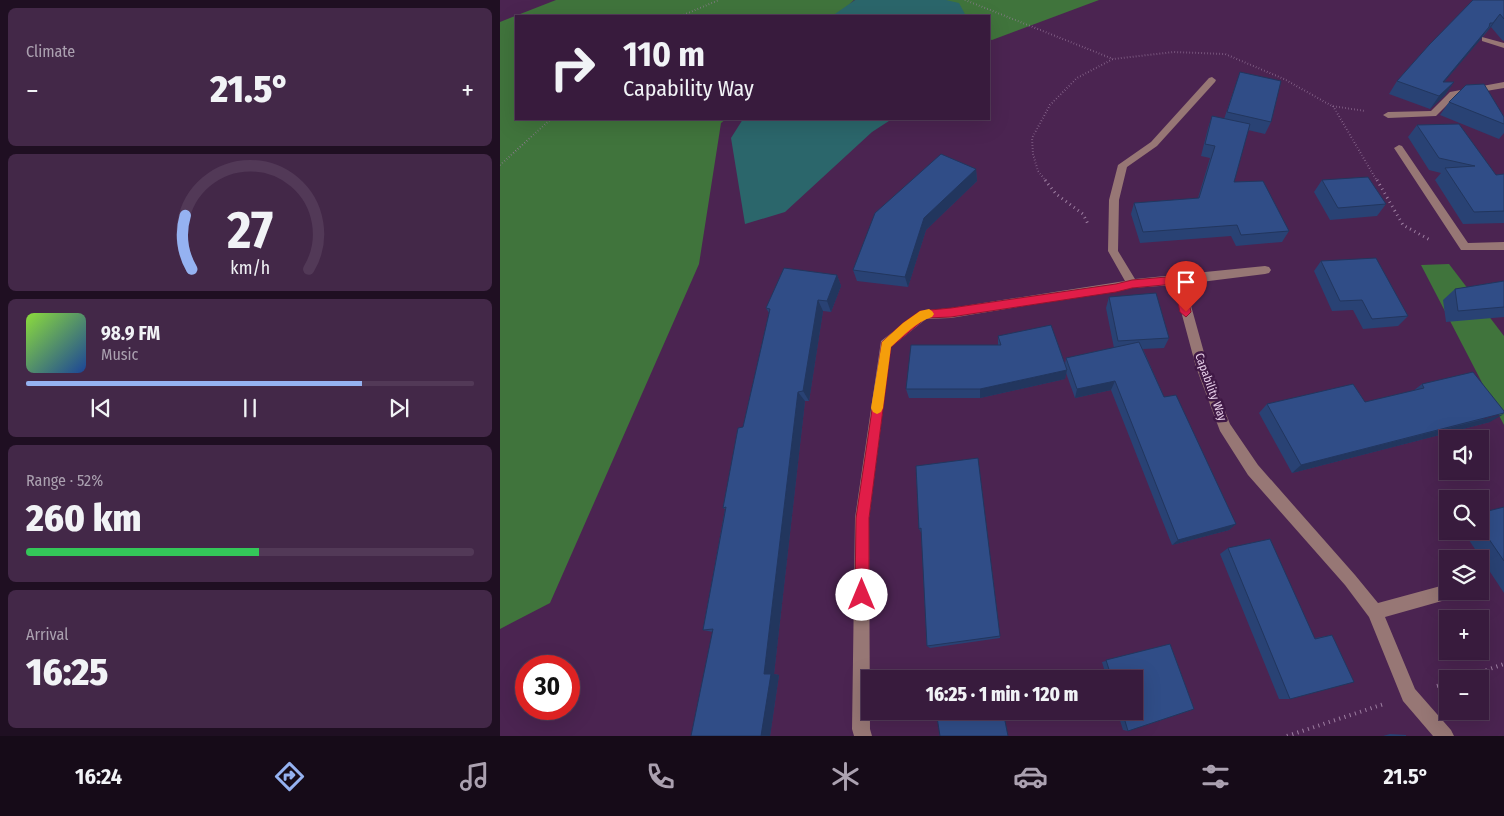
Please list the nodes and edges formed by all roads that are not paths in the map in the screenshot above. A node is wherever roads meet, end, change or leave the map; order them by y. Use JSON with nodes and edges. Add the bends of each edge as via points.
{"nodes":[{"id":1,"x":1485,"y":39,"type":"edge"},
{"id":2,"x":1504,"y":46,"type":"edge"},
{"id":3,"x":1212,"y":80,"type":"dead end"},
{"id":4,"x":1504,"y":85,"type":"edge"},
{"id":5,"x":1388,"y":115,"type":"road end"},
{"id":6,"x":1400,"y":148,"type":"dead end"},
{"id":7,"x":1504,"y":246,"type":"edge"},
{"id":8,"x":1265,"y":270,"type":"dead end"},
{"id":9,"x":1178,"y":280,"type":"junction"},
{"id":10,"x":1132,"y":284,"type":"junction"},
{"id":11,"x":1439,"y":594,"type":"edge"},
{"id":12,"x":1375,"y":612,"type":"junction"},
{"id":13,"x":863,"y":736,"type":"edge"},
{"id":14,"x":1445,"y":736,"type":"edge"}],
"edges":[{"from":1,"to":2,"type":"street"},
{"from":3,"to":10,"type":"street","via":[[1154,144],[1123,165],[1114,200],[1113,251]]},
{"from":4,"to":5,"type":"street","via":[[1453,94],[1433,114]]},
{"from":6,"to":7,"type":"street","via":[[1464,247]]},
{"from":8,"to":9,"type":"street"},
{"from":9,"to":10,"type":"street"},
{"from":9,"to":12,"type":"street","name":"Capability Way","via":[[1202,367],[1225,427],[1253,470]]},
{"from":10,"to":13,"type":"street","via":[[951,313],[924,314],[886,345],[862,518]]},
{"from":11,"to":12,"type":"street"},
{"from":12,"to":14,"type":"street","name":"Capability Way","via":[[1409,695]]}]}
